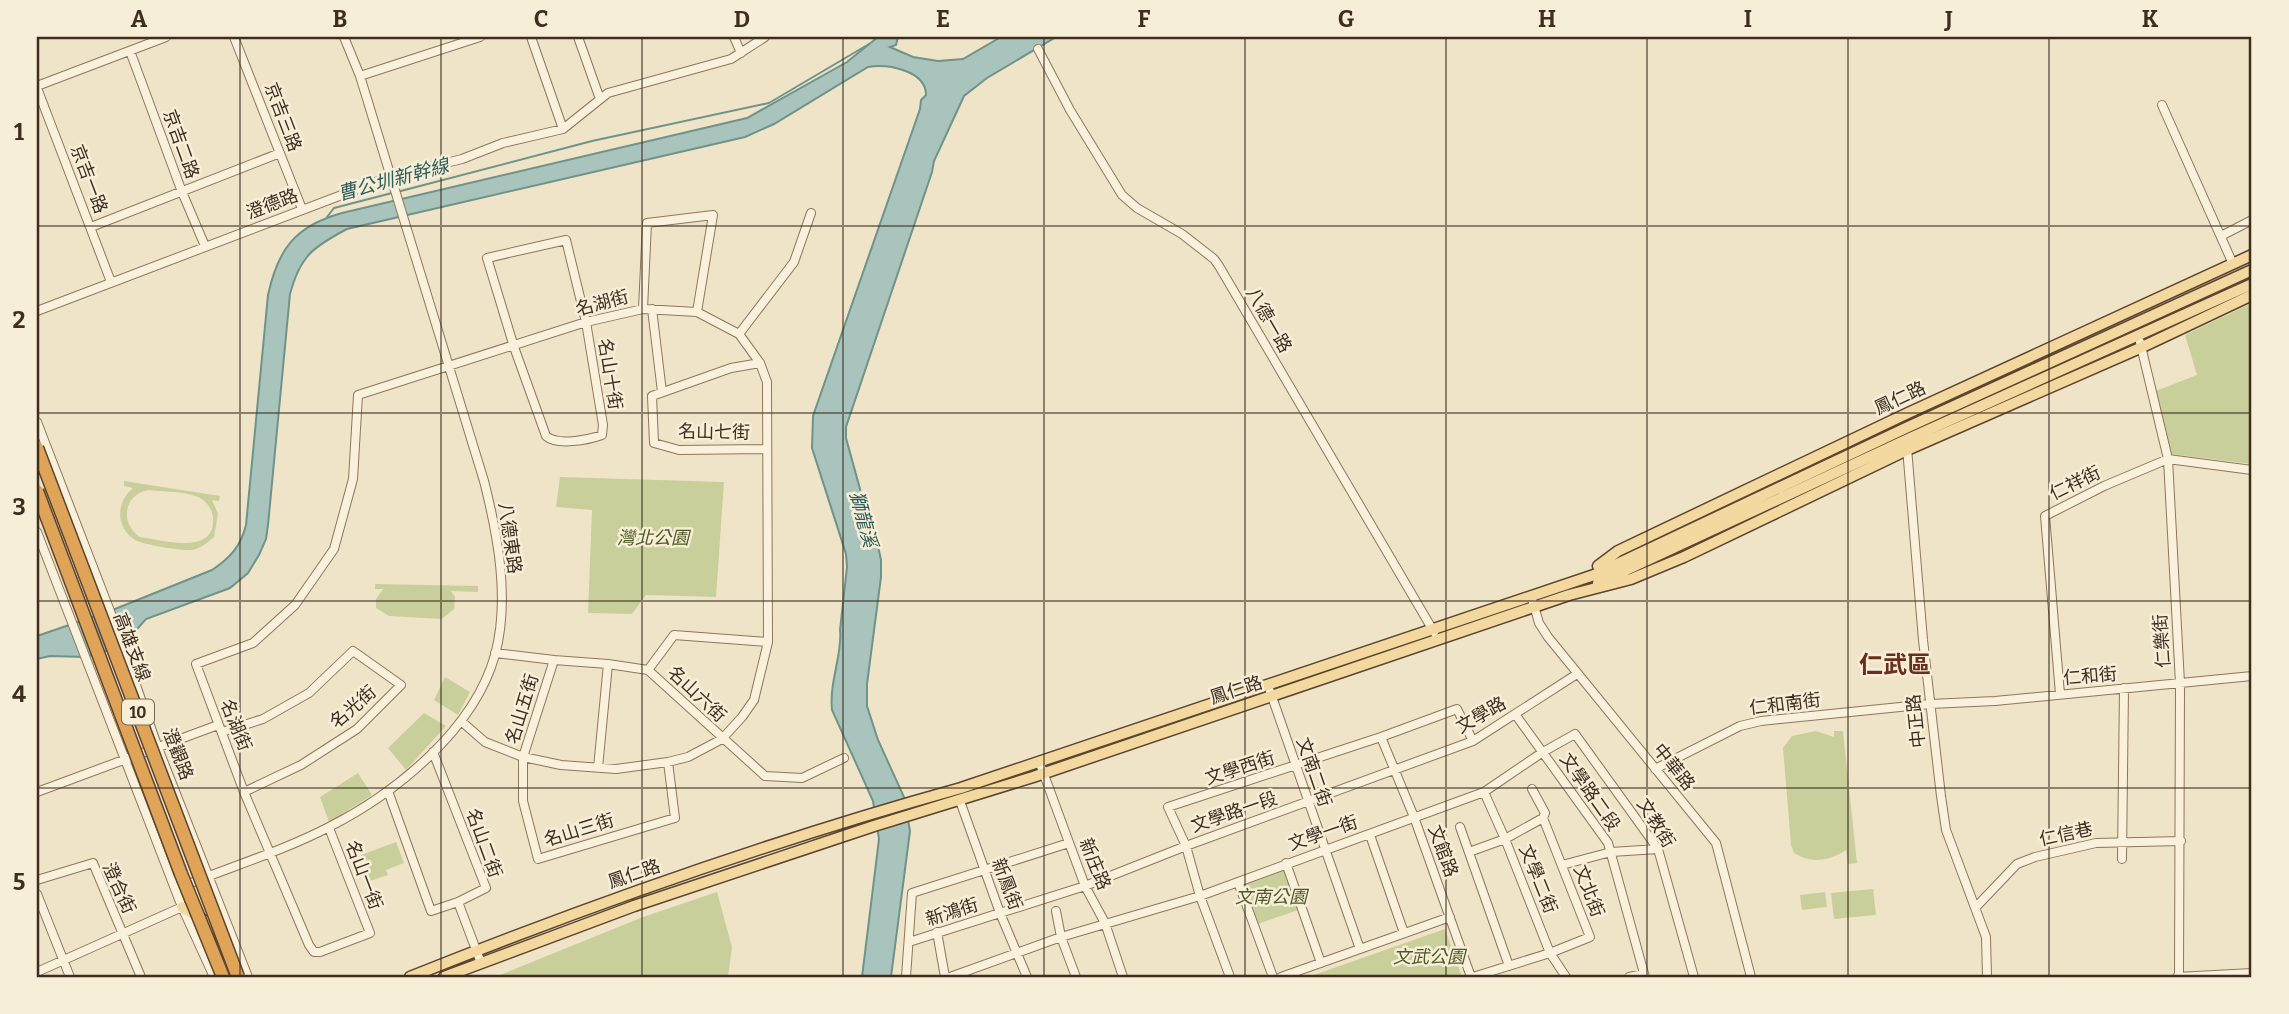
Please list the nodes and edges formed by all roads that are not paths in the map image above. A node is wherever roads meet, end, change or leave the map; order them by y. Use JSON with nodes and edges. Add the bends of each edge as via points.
{"nodes":[{"id":1,"x":166,"y":37,"type":"edge"},
{"id":2,"x":234,"y":37,"type":"edge"},
{"id":3,"x":344,"y":37,"type":"edge"},
{"id":4,"x":480,"y":37,"type":"edge"},
{"id":5,"x":531,"y":37,"type":"edge"},
{"id":6,"x":578,"y":37,"type":"edge"},
{"id":7,"x":734,"y":37,"type":"edge"},
{"id":8,"x":765,"y":37,"type":"edge"},
{"id":9,"x":1038,"y":49,"type":"dead end"},
{"id":10,"x":130,"y":51,"type":"junction"},
{"id":11,"x":741,"y":53,"type":"junction"},
{"id":12,"x":360,"y":76,"type":"junction"},
{"id":13,"x":37,"y":87,"type":"edge"},
{"id":14,"x":600,"y":99,"type":"junction"},
{"id":15,"x":2162,"y":105,"type":"dead end"},
{"id":16,"x":563,"y":129,"type":"junction"},
{"id":17,"x":280,"y":153,"type":"junction"},
{"id":18,"x":389,"y":177,"type":"junction"},
{"id":19,"x":182,"y":192,"type":"junction"},
{"id":20,"x":302,"y":209,"type":"junction"},
{"id":21,"x":811,"y":214,"type":"dead end"},
{"id":22,"x":2252,"y":220,"type":"edge"},
{"id":23,"x":91,"y":227,"type":"junction"},
{"id":24,"x":2221,"y":236,"type":"junction"},
{"id":25,"x":205,"y":246,"type":"junction"},
{"id":26,"x":2252,"y":255,"type":"edge"},
{"id":27,"x":2233,"y":264,"type":"junction"},
{"id":28,"x":2252,"y":270,"type":"edge"},
{"id":29,"x":111,"y":282,"type":"junction"},
{"id":30,"x":2252,"y":284,"type":"edge"},
{"id":31,"x":2252,"y":295,"type":"edge"},
{"id":32,"x":2141,"y":307,"type":"junction"},
{"id":33,"x":648,"y":309,"type":"junction"},
{"id":34,"x":37,"y":311,"type":"edge"},
{"id":35,"x":696,"y":312,"type":"junction"},
{"id":36,"x":586,"y":322,"type":"junction"},
{"id":37,"x":2141,"y":323,"type":"junction"},
{"id":38,"x":739,"y":334,"type":"junction"},
{"id":39,"x":2140,"y":342,"type":"junction"},
{"id":40,"x":514,"y":347,"type":"junction"},
{"id":41,"x":760,"y":363,"type":"junction"},
{"id":42,"x":450,"y":366,"type":"junction"},
{"id":43,"x":662,"y":392,"type":"junction"},
{"id":44,"x":1908,"y":413,"type":"junction"},
{"id":45,"x":37,"y":422,"type":"edge"},
{"id":46,"x":1908,"y":439,"type":"junction"},
{"id":47,"x":37,"y":448,"type":"edge"},
{"id":48,"x":766,"y":449,"type":"junction"},
{"id":49,"x":2168,"y":459,"type":"junction"},
{"id":50,"x":2252,"y":470,"type":"edge"},
{"id":51,"x":37,"y":491,"type":"edge"},
{"id":52,"x":37,"y":532,"type":"edge"},
{"id":53,"x":1657,"y":550,"type":"junction"},
{"id":54,"x":1532,"y":601,"type":"junction"},
{"id":55,"x":1435,"y":635,"type":"junction"},
{"id":56,"x":768,"y":642,"type":"junction"},
{"id":57,"x":495,"y":653,"type":"junction"},
{"id":58,"x":554,"y":660,"type":"junction"},
{"id":59,"x":608,"y":664,"type":"junction"},
{"id":60,"x":648,"y":670,"type":"junction"},
{"id":61,"x":1577,"y":674,"type":"junction"},
{"id":62,"x":2252,"y":676,"type":"edge"},
{"id":63,"x":2180,"y":683,"type":"junction"},
{"id":64,"x":1268,"y":685,"type":"junction"},
{"id":65,"x":2124,"y":688,"type":"junction"},
{"id":66,"x":2060,"y":694,"type":"junction"},
{"id":67,"x":1272,"y":697,"type":"junction"},
{"id":68,"x":1930,"y":704,"type":"junction"},
{"id":69,"x":1515,"y":714,"type":"junction"},
{"id":70,"x":460,"y":721,"type":"junction"},
{"id":71,"x":220,"y":728,"type":"junction"},
{"id":72,"x":1381,"y":737,"type":"junction"},
{"id":73,"x":722,"y":740,"type":"junction"},
{"id":74,"x":1473,"y":741,"type":"junction"},
{"id":75,"x":158,"y":748,"type":"junction"},
{"id":76,"x":433,"y":752,"type":"junction"},
{"id":77,"x":1543,"y":752,"type":"junction"},
{"id":78,"x":523,"y":757,"type":"junction"},
{"id":79,"x":125,"y":758,"type":"junction"},
{"id":80,"x":844,"y":758,"type":"dead end"},
{"id":81,"x":1039,"y":761,"type":"junction"},
{"id":82,"x":668,"y":762,"type":"junction"},
{"id":83,"x":1295,"y":766,"type":"junction"},
{"id":84,"x":598,"y":768,"type":"junction"},
{"id":85,"x":1655,"y":769,"type":"junction"},
{"id":86,"x":1395,"y":771,"type":"junction"},
{"id":87,"x":1044,"y":773,"type":"junction"},
{"id":88,"x":1532,"y":789,"type":"dead end"},
{"id":89,"x":388,"y":791,"type":"junction"},
{"id":90,"x":37,"y":792,"type":"edge"},
{"id":91,"x":244,"y":792,"type":"junction"},
{"id":92,"x":1484,"y":792,"type":"junction"},
{"id":93,"x":960,"y":801,"type":"junction"},
{"id":94,"x":1307,"y":803,"type":"junction"},
{"id":95,"x":1414,"y":817,"type":"junction"},
{"id":96,"x":1543,"y":818,"type":"junction"},
{"id":97,"x":1460,"y":827,"type":"dead end"},
{"id":98,"x":329,"y":828,"type":"junction"},
{"id":99,"x":1370,"y":835,"type":"junction"},
{"id":100,"x":1505,"y":839,"type":"junction"},
{"id":101,"x":2123,"y":841,"type":"junction"},
{"id":102,"x":2182,"y":841,"type":"junction"},
{"id":103,"x":1069,"y":843,"type":"junction"},
{"id":104,"x":1186,"y":845,"type":"junction"},
{"id":105,"x":1325,"y":849,"type":"junction"},
{"id":106,"x":1658,"y":849,"type":"junction"},
{"id":107,"x":271,"y":851,"type":"junction"},
{"id":108,"x":1469,"y":852,"type":"junction"},
{"id":109,"x":1611,"y":852,"type":"junction"},
{"id":110,"x":2122,"y":859,"type":"dead end"},
{"id":111,"x":1286,"y":863,"type":"junction"},
{"id":112,"x":1562,"y":865,"type":"junction"},
{"id":113,"x":985,"y":872,"type":"junction"},
{"id":114,"x":209,"y":875,"type":"junction"},
{"id":115,"x":37,"y":880,"type":"edge"},
{"id":116,"x":1238,"y":882,"type":"junction"},
{"id":117,"x":1085,"y":886,"type":"junction"},
{"id":118,"x":176,"y":889,"type":"junction"},
{"id":119,"x":37,"y":894,"type":"edge"},
{"id":120,"x":1200,"y":896,"type":"junction"},
{"id":121,"x":458,"y":902,"type":"junction"},
{"id":122,"x":183,"y":907,"type":"junction"},
{"id":123,"x":1976,"y":907,"type":"junction"},
{"id":124,"x":1056,"y":911,"type":"dead end"},
{"id":125,"x":1000,"y":913,"type":"junction"},
{"id":126,"x":1450,"y":917,"type":"junction"},
{"id":127,"x":1105,"y":923,"type":"junction"},
{"id":128,"x":937,"y":932,"type":"junction"},
{"id":129,"x":1404,"y":933,"type":"junction"},
{"id":130,"x":122,"y":934,"type":"junction"},
{"id":131,"x":1061,"y":937,"type":"junction"},
{"id":132,"x":909,"y":942,"type":"junction"},
{"id":133,"x":1360,"y":949,"type":"junction"},
{"id":134,"x":476,"y":951,"type":"junction"},
{"id":135,"x":1018,"y":952,"type":"junction"},
{"id":136,"x":1550,"y":953,"type":"junction"},
{"id":137,"x":62,"y":960,"type":"junction"},
{"id":138,"x":481,"y":963,"type":"junction"},
{"id":139,"x":1321,"y":963,"type":"junction"},
{"id":140,"x":1509,"y":966,"type":"junction"},
{"id":141,"x":37,"y":971,"type":"edge"},
{"id":142,"x":976,"y":973,"type":"edge"},
{"id":143,"x":2252,"y":973,"type":"edge"},
{"id":144,"x":1645,"y":975,"type":"edge"},
{"id":145,"x":70,"y":977,"type":"edge"},
{"id":146,"x":141,"y":977,"type":"edge"},
{"id":147,"x":214,"y":977,"type":"edge"},
{"id":148,"x":223,"y":977,"type":"edge"},
{"id":149,"x":230,"y":977,"type":"edge"},
{"id":150,"x":238,"y":977,"type":"edge"},
{"id":151,"x":248,"y":977,"type":"edge"},
{"id":152,"x":410,"y":977,"type":"edge"},
{"id":153,"x":444,"y":977,"type":"edge"},
{"id":154,"x":906,"y":977,"type":"edge"},
{"id":155,"x":947,"y":977,"type":"edge"},
{"id":156,"x":1027,"y":977,"type":"edge"},
{"id":157,"x":1076,"y":977,"type":"edge"},
{"id":158,"x":1123,"y":977,"type":"edge"},
{"id":159,"x":1230,"y":977,"type":"edge"},
{"id":160,"x":1272,"y":977,"type":"edge"},
{"id":161,"x":1281,"y":977,"type":"edge"},
{"id":162,"x":1472,"y":977,"type":"edge"},
{"id":163,"x":1566,"y":977,"type":"edge"},
{"id":164,"x":1629,"y":977,"type":"edge"},
{"id":165,"x":1694,"y":977,"type":"edge"},
{"id":166,"x":1751,"y":977,"type":"edge"},
{"id":167,"x":1987,"y":977,"type":"edge"},
{"id":168,"x":2178,"y":977,"type":"edge"}],
"edges":[{"from":1,"to":10,"type":"street"},
{"from":2,"to":17,"type":"street","name":"京吉三路"},
{"from":3,"to":12,"type":"street","name":"八德東路"},
{"from":4,"to":12,"type":"street"},
{"from":5,"to":16,"type":"street"},
{"from":6,"to":14,"type":"street"},
{"from":7,"to":11,"type":"street"},
{"from":8,"to":11,"type":"street"},
{"from":9,"to":55,"type":"street","name":"八德一路","via":[[1122,195],[1182,234],[1219,266]]},
{"from":10,"to":13,"type":"street"},
{"from":10,"to":19,"type":"street","name":"京吉二路"},
{"from":11,"to":14,"type":"street","via":[[615,89]]},
{"from":12,"to":18,"type":"street","name":"八德東路"},
{"from":13,"to":23,"type":"street","name":"京吉一路"},
{"from":14,"to":16,"type":"street"},
{"from":15,"to":24,"type":"street"},
{"from":16,"to":18,"type":"street","name":"澄德路"},
{"from":17,"to":19,"type":"street"},
{"from":17,"to":20,"type":"street","name":"京吉三路"},
{"from":18,"to":20,"type":"street","name":"澄德路"},
{"from":18,"to":42,"type":"street","name":"八德東路"},
{"from":19,"to":23,"type":"street"},
{"from":19,"to":25,"type":"street","name":"京吉二路"},
{"from":20,"to":25,"type":"street","name":"澄德路"},
{"from":21,"to":38,"type":"street","via":[[794,262]]},
{"from":22,"to":24,"type":"street"},
{"from":23,"to":29,"type":"street","name":"京吉一路"},
{"from":24,"to":27,"type":"street"},
{"from":25,"to":29,"type":"street","name":"澄德路"},
{"from":26,"to":27,"type":"main road","name":"鳳仁路"},
{"from":27,"to":32,"type":"main road","name":"鳳仁路"},
{"from":28,"to":37,"type":"main road","name":"鳳仁路"},
{"from":29,"to":34,"type":"street","name":"澄德路"},
{"from":30,"to":39,"type":"main road","name":"鳳仁路"},
{"from":31,"to":39,"type":"main road","name":"鳳仁路"},
{"from":32,"to":37,"type":"street","name":"仁樂街"},
{"from":32,"to":44,"type":"main road","name":"鳳仁路"},
{"from":33,"to":35,"type":"street","name":"名湖街"},
{"from":33,"to":35,"type":"street","via":[[647,223],[713,215]]},
{"from":33,"to":36,"type":"street","name":"名湖街"},
{"from":33,"to":43,"type":"street"},
{"from":35,"to":38,"type":"street","name":"名湖街"},
{"from":36,"to":40,"type":"street","name":"名湖街"},
{"from":36,"to":40,"type":"street","name":"名山十街","via":[[566,240],[487,258]]},
{"from":36,"to":40,"type":"street","name":"名山十街","via":[[602,435],[560,440],[546,436]]},
{"from":37,"to":39,"type":"street","name":"仁樂街"},
{"from":37,"to":46,"type":"main road","name":"鳳仁路"},
{"from":38,"to":41,"type":"street","name":"名湖街"},
{"from":39,"to":46,"type":"main road","name":"鳳仁路"},
{"from":39,"to":49,"type":"street","name":"仁樂街"},
{"from":40,"to":42,"type":"street","name":"名湖街"},
{"from":41,"to":43,"type":"street"},
{"from":41,"to":48,"type":"street","name":"名湖街","via":[[767,382]]},
{"from":42,"to":57,"type":"street","name":"八德東路","via":[[495,523],[500,589]]},
{"from":42,"to":71,"type":"street","name":"名湖街","via":[[358,396],[353,479],[334,549],[295,605],[253,643],[197,664]]},
{"from":43,"to":48,"type":"street","name":"名山七街","via":[[652,396],[654,443],[679,450]]},
{"from":44,"to":46,"type":"street","name":"中正路"},
{"from":44,"to":53,"type":"main road","name":"鳳仁路"},
{"from":45,"to":75,"type":"street","name":"澄觀路"},
{"from":46,"to":53,"type":"main road","name":"鳳仁路"},
{"from":46,"to":53,"type":"main road","name":"鳳仁路"},
{"from":46,"to":68,"type":"street","name":"中正路"},
{"from":47,"to":150,"type":"highway","name":"高雄支線","number":"10","bridge":true},
{"from":48,"to":56,"type":"street","name":"名湖街"},
{"from":49,"to":50,"type":"street"},
{"from":49,"to":63,"type":"street","name":"仁樂街"},
{"from":49,"to":66,"type":"street","name":"仁祥街","via":[[2045,516]]},
{"from":51,"to":148,"type":"highway","name":"高雄支線","number":"10","bridge":true},
{"from":52,"to":79,"type":"street"},
{"from":53,"to":54,"type":"main road","name":"鳳仁路","via":[[1569,595]]},
{"from":53,"to":54,"type":"main road","name":"鳳仁路","via":[[1618,551],[1601,565]]},
{"from":54,"to":55,"type":"main road","name":"鳳仁路"},
{"from":54,"to":61,"type":"street","name":"中華路","via":[[1539,623]]},
{"from":55,"to":64,"type":"main road","name":"鳳仁路"},
{"from":55,"to":67,"type":"main road","name":"鳳仁路"},
{"from":56,"to":60,"type":"street","name":"名山六街","via":[[674,635]]},
{"from":56,"to":73,"type":"street","name":"名湖街","via":[[754,700]]},
{"from":57,"to":58,"type":"street"},
{"from":57,"to":70,"type":"street","name":"八德東路","via":[[484,685]]},
{"from":58,"to":59,"type":"street","name":"名山五街"},
{"from":58,"to":78,"type":"street","name":"名山五街"},
{"from":59,"to":60,"type":"street","name":"名山五街"},
{"from":59,"to":84,"type":"street"},
{"from":60,"to":73,"type":"street","name":"名山六街"},
{"from":61,"to":69,"type":"street","name":"文學路"},
{"from":61,"to":85,"type":"street","name":"中華路"},
{"from":62,"to":63,"type":"street","name":"仁和街"},
{"from":63,"to":65,"type":"street","name":"仁和街"},
{"from":63,"to":102,"type":"street","name":"仁樂街"},
{"from":64,"to":67,"type":"street","name":"文南二街"},
{"from":64,"to":81,"type":"main road","name":"鳳仁路"},
{"from":65,"to":66,"type":"street","name":"仁和街"},
{"from":65,"to":101,"type":"street"},
{"from":66,"to":68,"type":"street","name":"仁和街"},
{"from":67,"to":83,"type":"street","name":"文南二街"},
{"from":67,"to":87,"type":"main road","name":"鳳仁路"},
{"from":68,"to":85,"type":"street","name":"仁和南街","via":[[1761,721],[1740,726]]},
{"from":68,"to":123,"type":"street","name":"中正路","via":[[1945,825]]},
{"from":69,"to":74,"type":"street","name":"文學路"},
{"from":69,"to":77,"type":"street","name":"文學路二段"},
{"from":70,"to":76,"type":"street","name":"八德東路"},
{"from":70,"to":78,"type":"street","name":"名湖街","via":[[485,742]]},
{"from":71,"to":75,"type":"street"},
{"from":71,"to":91,"type":"street","name":"名湖街"},
{"from":71,"to":91,"type":"street","name":"名光街","via":[[263,719],[309,692],[353,651],[401,685],[357,729],[301,765]]},
{"from":72,"to":74,"type":"street","name":"文學西街","via":[[1457,709]]},
{"from":72,"to":83,"type":"street","name":"文學西街"},
{"from":72,"to":86,"type":"street","name":"文館路"},
{"from":73,"to":80,"type":"street","name":"名山六街","via":[[765,776],[802,778]]},
{"from":73,"to":82,"type":"street","name":"名湖街"},
{"from":74,"to":86,"type":"street","name":"文學路"},
{"from":75,"to":79,"type":"street"},
{"from":75,"to":114,"type":"street","name":"澄觀路"},
{"from":76,"to":89,"type":"street","name":"八德東路"},
{"from":76,"to":121,"type":"street","name":"名山二街","via":[[486,888]]},
{"from":77,"to":92,"type":"street","name":"文學一街"},
{"from":77,"to":106,"type":"street","name":"文教街","via":[[1575,734]]},
{"from":77,"to":109,"type":"street","name":"文學路二段"},
{"from":78,"to":82,"type":"street","name":"名山三街","via":[[523,802],[538,859],[675,818]]},
{"from":78,"to":84,"type":"street","name":"名湖街"},
{"from":79,"to":90,"type":"street"},
{"from":79,"to":118,"type":"street"},
{"from":81,"to":87,"type":"street","name":"新庄路"},
{"from":81,"to":134,"type":"main road","name":"鳳仁路","via":[[627,895]]},
{"from":82,"to":84,"type":"street","name":"名湖街"},
{"from":83,"to":94,"type":"street","name":"文南二街"},
{"from":83,"to":104,"type":"street","name":"文學西街","via":[[1168,807]]},
{"from":85,"to":166,"type":"street","name":"中華路","via":[[1716,843]]},
{"from":86,"to":94,"type":"street","name":"文學路一段"},
{"from":86,"to":95,"type":"street","name":"文館路"},
{"from":87,"to":93,"type":"main road","name":"鳳仁路"},
{"from":87,"to":103,"type":"street","name":"新庄路"},
{"from":88,"to":96,"type":"street","name":"文北街","via":[[1545,813]]},
{"from":89,"to":98,"type":"street","name":"八德東路"},
{"from":89,"to":121,"type":"street","name":"名山二街","via":[[431,911]]},
{"from":91,"to":107,"type":"street","name":"名湖街"},
{"from":92,"to":95,"type":"street","name":"文學一街"},
{"from":92,"to":100,"type":"street","name":"文學二街"},
{"from":93,"to":113,"type":"street","name":"新鳳街"},
{"from":93,"to":138,"type":"main road","name":"鳳仁路","via":[[635,906]]},
{"from":94,"to":104,"type":"street","name":"文學路一段"},
{"from":94,"to":105,"type":"street","name":"文南二街"},
{"from":95,"to":99,"type":"street","name":"文學一街"},
{"from":95,"to":126,"type":"street","name":"文館路"},
{"from":96,"to":100,"type":"street"},
{"from":96,"to":112,"type":"street","name":"文北街"},
{"from":97,"to":108,"type":"street"},
{"from":98,"to":107,"type":"street","name":"八德東路"},
{"from":98,"to":107,"type":"street","name":"名山一街","via":[[370,933],[314,951]]},
{"from":99,"to":105,"type":"street","name":"文學一街"},
{"from":99,"to":129,"type":"street"},
{"from":100,"to":108,"type":"street"},
{"from":100,"to":136,"type":"street","name":"文學二街"},
{"from":101,"to":102,"type":"street","name":"仁信巷"},
{"from":101,"to":110,"type":"street"},
{"from":101,"to":123,"type":"street","name":"仁信巷","via":[[2071,848],[2017,864]]},
{"from":102,"to":168,"type":"street","name":"仁樂街"},
{"from":103,"to":113,"type":"street"},
{"from":103,"to":117,"type":"street","name":"新庄路"},
{"from":104,"to":117,"type":"street","name":"文學路一段"},
{"from":104,"to":120,"type":"street","name":"文學西街"},
{"from":105,"to":111,"type":"street","name":"文學一街"},
{"from":105,"to":133,"type":"street","name":"文南二街"},
{"from":106,"to":109,"type":"street"},
{"from":106,"to":165,"type":"street","name":"文教街"},
{"from":107,"to":114,"type":"street","name":"八德東路"},
{"from":108,"to":140,"type":"street"},
{"from":109,"to":112,"type":"street"},
{"from":109,"to":144,"type":"street","name":"文學路二段"},
{"from":111,"to":116,"type":"street","name":"文學一街"},
{"from":111,"to":139,"type":"street"},
{"from":112,"to":136,"type":"street","name":"文北街","via":[[1590,937]]},
{"from":113,"to":125,"type":"street","name":"新鳳街"},
{"from":113,"to":132,"type":"street","via":[[912,894]]},
{"from":114,"to":118,"type":"street","name":"八德東路"},
{"from":114,"to":151,"type":"street","name":"澄觀路"},
{"from":115,"to":130,"type":"street","name":"澄合街","via":[[93,863]]},
{"from":116,"to":120,"type":"street","name":"文學一街"},
{"from":116,"to":160,"type":"street"},
{"from":117,"to":125,"type":"street","name":"新鴻街"},
{"from":117,"to":127,"type":"street","name":"新庄路"},
{"from":118,"to":122,"type":"street"},
{"from":119,"to":137,"type":"street"},
{"from":120,"to":127,"type":"street","name":"文學一街"},
{"from":120,"to":159,"type":"street","name":"文學西街"},
{"from":121,"to":134,"type":"street"},
{"from":122,"to":130,"type":"street"},
{"from":122,"to":147,"type":"street"},
{"from":122,"to":149,"type":"main road","via":[[210,924]]},
{"from":123,"to":167,"type":"street","name":"中正路","via":[[1987,941]]},
{"from":124,"to":131,"type":"street"},
{"from":125,"to":128,"type":"street","name":"新鴻街"},
{"from":125,"to":135,"type":"street","name":"新鳳街"},
{"from":126,"to":129,"type":"street"},
{"from":126,"to":162,"type":"street","name":"文館路"},
{"from":127,"to":131,"type":"street","name":"文學一街"},
{"from":127,"to":158,"type":"street","name":"新庄路"},
{"from":128,"to":132,"type":"street","name":"新鴻街"},
{"from":128,"to":155,"type":"street"},
{"from":129,"to":133,"type":"street"},
{"from":130,"to":137,"type":"street"},
{"from":130,"to":146,"type":"street","name":"澄合街"},
{"from":131,"to":135,"type":"street","name":"文學一街"},
{"from":131,"to":157,"type":"street"},
{"from":132,"to":154,"type":"street"},
{"from":133,"to":139,"type":"street"},
{"from":134,"to":138,"type":"street"},
{"from":134,"to":152,"type":"main road","name":"鳳仁路"},
{"from":135,"to":142,"type":"street","name":"文學一街"},
{"from":135,"to":156,"type":"street","name":"新鳳街"},
{"from":136,"to":140,"type":"street","name":"文北街"},
{"from":136,"to":163,"type":"street","name":"文學二街"},
{"from":137,"to":141,"type":"street"},
{"from":137,"to":145,"type":"street"},
{"from":138,"to":153,"type":"main road","name":"鳳仁路"},
{"from":139,"to":161,"type":"street"},
{"from":140,"to":162,"type":"street","name":"文北街"},
{"from":142,"to":155,"type":"street","name":"文學一街"},
{"from":143,"to":168,"type":"street"},
{"from":144,"to":164,"type":"street"}]}
